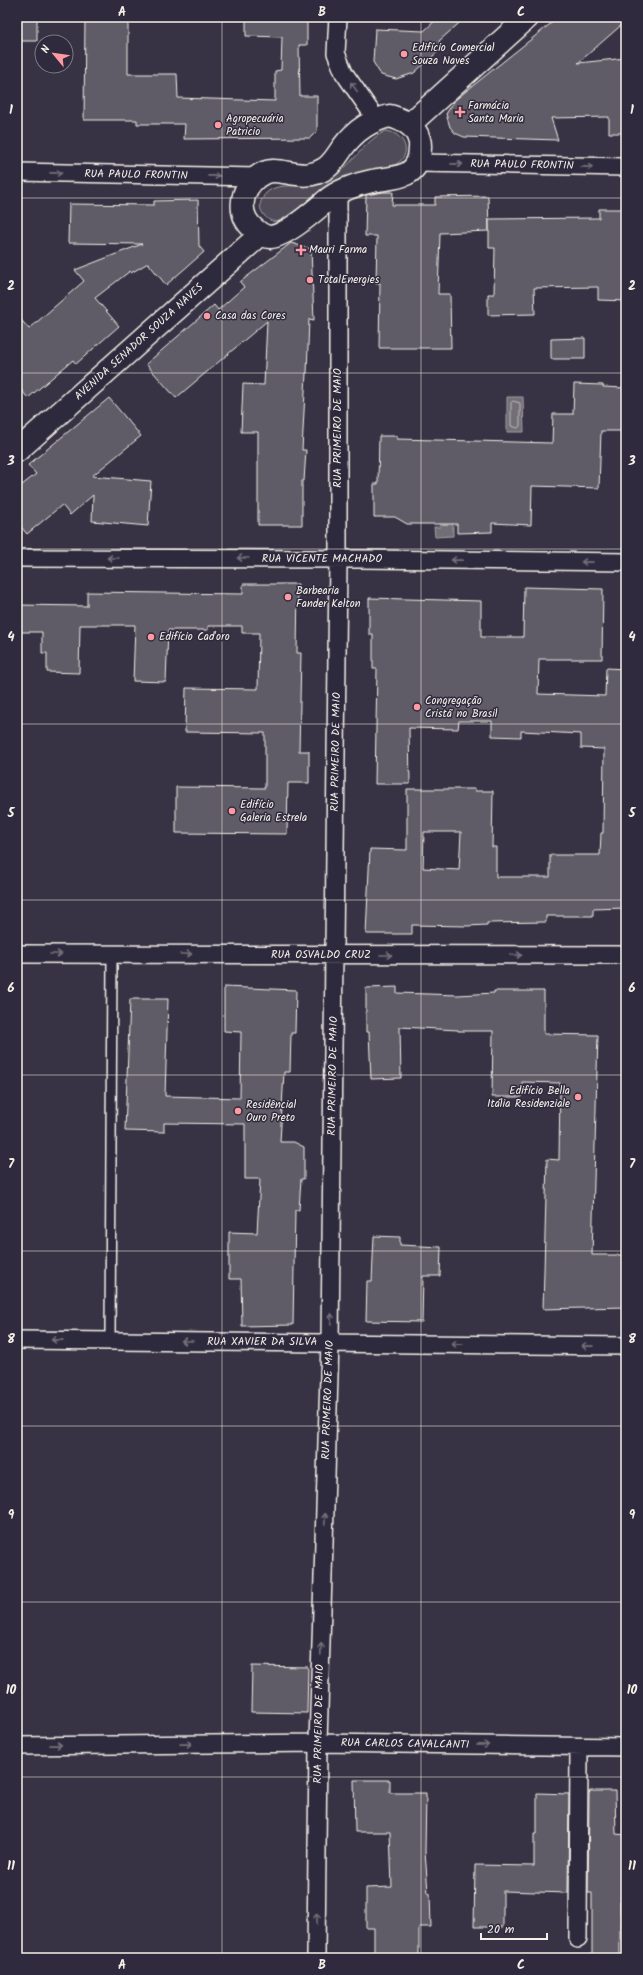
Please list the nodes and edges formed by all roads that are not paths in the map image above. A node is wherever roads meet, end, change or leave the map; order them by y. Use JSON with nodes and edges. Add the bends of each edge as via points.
{"nodes":[{"id":1,"x":338,"y":17,"type":"edge"},
{"id":2,"x":528,"y":17,"type":"edge"},
{"id":3,"x":376,"y":119,"type":"junction"},
{"id":4,"x":410,"y":124,"type":"junction"},
{"id":5,"x":418,"y":163,"type":"junction"},
{"id":6,"x":626,"y":168,"type":"edge"},
{"id":7,"x":17,"y":172,"type":"edge"},
{"id":8,"x":256,"y":177,"type":"junction"},
{"id":9,"x":338,"y":194,"type":"junction"},
{"id":10,"x":261,"y":234,"type":"junction"},
{"id":11,"x":17,"y":451,"type":"edge"},
{"id":12,"x":17,"y":558,"type":"edge"},
{"id":13,"x":338,"y":559,"type":"junction"},
{"id":14,"x":626,"y":562,"type":"edge"},
{"id":15,"x":17,"y":954,"type":"edge"},
{"id":16,"x":112,"y":954,"type":"junction"},
{"id":17,"x":335,"y":955,"type":"junction"},
{"id":18,"x":626,"y":955,"type":"edge"},
{"id":19,"x":17,"y":1340,"type":"edge"},
{"id":20,"x":110,"y":1341,"type":"junction"},
{"id":21,"x":330,"y":1342,"type":"junction"},
{"id":22,"x":626,"y":1346,"type":"edge"},
{"id":23,"x":318,"y":1743,"type":"junction"},
{"id":24,"x":17,"y":1746,"type":"edge"},
{"id":25,"x":579,"y":1747,"type":"junction"},
{"id":26,"x":626,"y":1747,"type":"edge"},
{"id":27,"x":578,"y":1939,"type":"dead end"},
{"id":28,"x":316,"y":1958,"type":"edge"}],
"edges":[{"from":3,"to":1,"type":"street","one_way":true,"via":[[344,73],[336,54]]},
{"from":2,"to":4,"type":"street"},
{"from":3,"to":4,"type":"street","via":[[390,116]]},
{"from":3,"to":8,"type":"street","via":[[358,131],[334,160],[317,172],[305,176],[272,170]]},
{"from":4,"to":5,"type":"street","via":[[419,140]]},
{"from":5,"to":6,"type":"street","name":"RUA PAULO FRONTIN","one_way":true},
{"from":5,"to":9,"type":"street","via":[[411,172],[402,176],[373,181]]},
{"from":7,"to":8,"type":"street","name":"RUA PAULO FRONTIN","one_way":true},
{"from":8,"to":10,"type":"street","via":[[248,188],[242,208],[244,217]]},
{"from":9,"to":10,"type":"street","via":[[285,231],[271,236]]},
{"from":9,"to":13,"type":"street","name":"RUA PRIMEIRO DE MAIO"},
{"from":10,"to":11,"type":"street","name":"AVENIDA SENADOR SOUZA NAVES"},
{"from":13,"to":12,"type":"street","name":"RUA VICENTE MACHADO","one_way":true},
{"from":14,"to":13,"type":"street","name":"RUA VICENTE MACHADO","one_way":true},
{"from":13,"to":17,"type":"street","name":"RUA PRIMEIRO DE MAIO"},
{"from":15,"to":16,"type":"street","name":"RUA OSVALDO CRUZ","one_way":true},
{"from":16,"to":17,"type":"street","name":"RUA OSVALDO CRUZ","one_way":true},
{"from":16,"to":20,"type":"lane"},
{"from":17,"to":18,"type":"street","name":"RUA OSVALDO CRUZ","one_way":true},
{"from":21,"to":17,"type":"street","name":"RUA PRIMEIRO DE MAIO","one_way":true},
{"from":20,"to":19,"type":"street","name":"RUA XAVIER DA SILVA","one_way":true},
{"from":21,"to":20,"type":"street","name":"RUA XAVIER DA SILVA","one_way":true},
{"from":22,"to":21,"type":"street","name":"RUA XAVIER DA SILVA","one_way":true},
{"from":23,"to":21,"type":"street","name":"RUA PRIMEIRO DE MAIO","one_way":true},
{"from":24,"to":23,"type":"street","name":"RUA CARLOS CAVALCANTI","one_way":true},
{"from":23,"to":25,"type":"street","name":"RUA CARLOS CAVALCANTI","one_way":true},
{"from":28,"to":23,"type":"street","name":"RUA PRIMEIRO DE MAIO","one_way":true},
{"from":25,"to":26,"type":"street","name":"RUA CARLOS CAVALCANTI"},
{"from":25,"to":27,"type":"street"}]}
